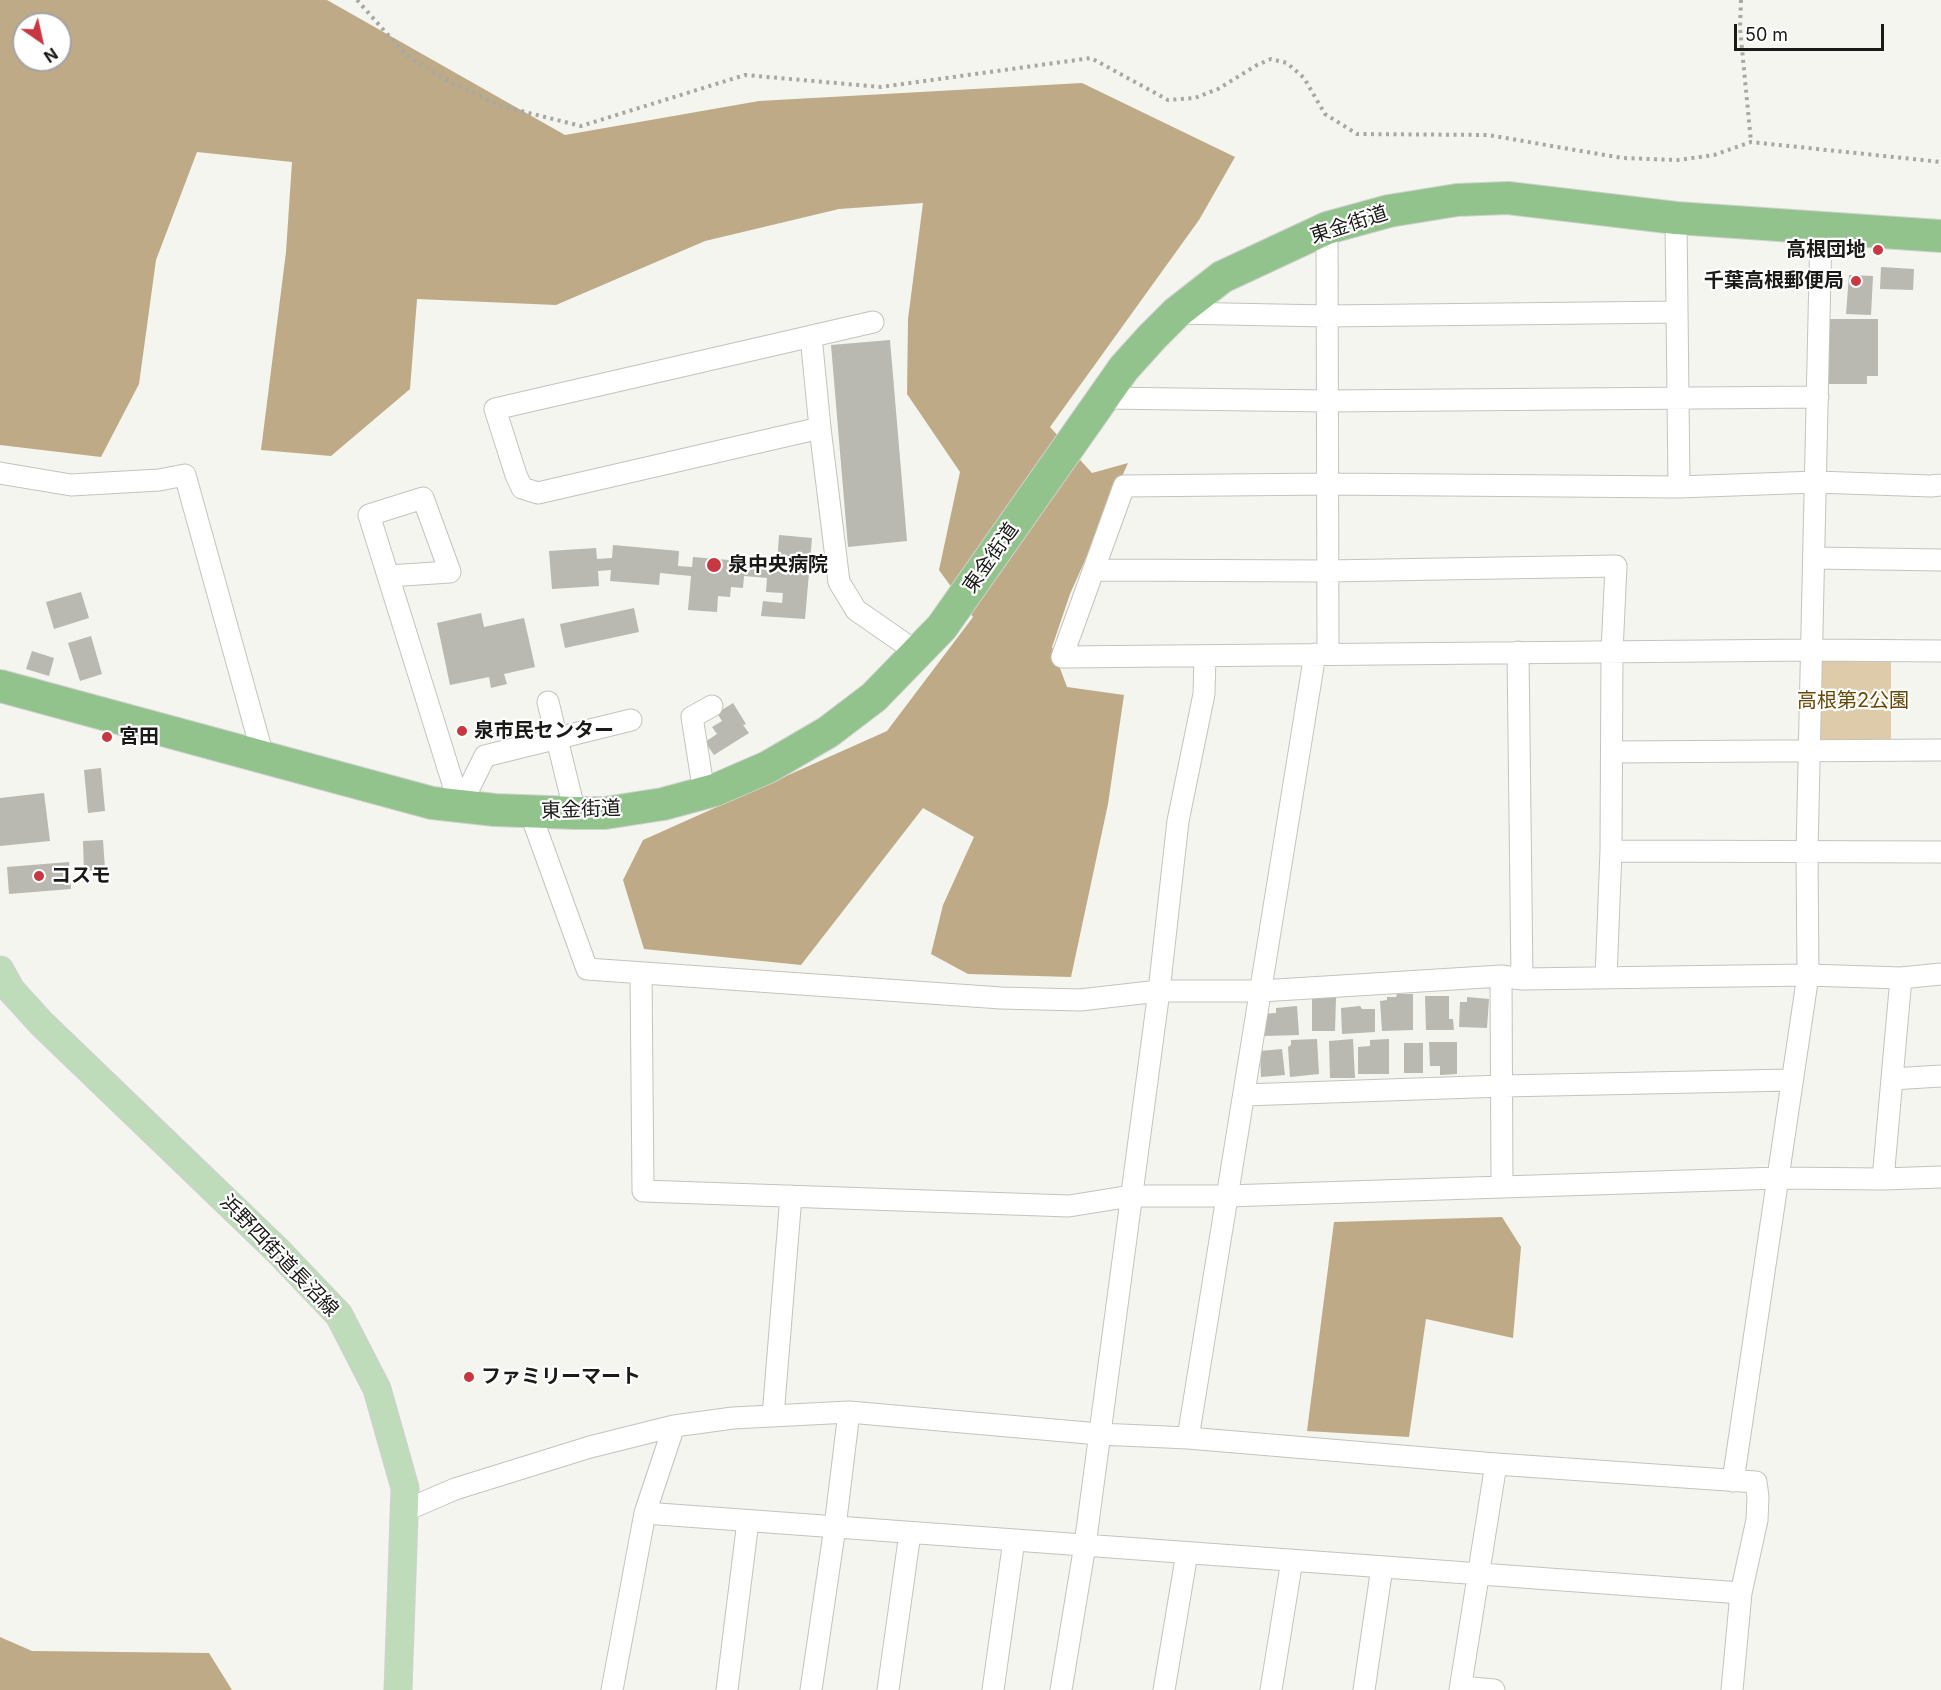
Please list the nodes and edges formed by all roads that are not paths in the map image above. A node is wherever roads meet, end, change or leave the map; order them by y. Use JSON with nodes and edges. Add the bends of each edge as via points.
{"nodes":[{"id":1,"x":1676,"y":218,"type":"junction"},
{"id":2,"x":1327,"y":228,"type":"junction"},
{"id":3,"x":1821,"y":229,"type":"junction"},
{"id":4,"x":1941,"y":236,"type":"edge"},
{"id":5,"x":1677,"y":312,"type":"junction"},
{"id":6,"x":1176,"y":313,"type":"junction"},
{"id":7,"x":1327,"y":316,"type":"junction"},
{"id":8,"x":873,"y":322,"type":"dead end"},
{"id":9,"x":811,"y":336,"type":"junction"},
{"id":10,"x":1678,"y":397,"type":"junction"},
{"id":11,"x":1818,"y":397,"type":"junction"},
{"id":12,"x":1103,"y":398,"type":"junction"},
{"id":13,"x":1328,"y":401,"type":"junction"},
{"id":14,"x":820,"y":428,"type":"junction"},
{"id":15,"x":0,"y":472,"type":"edge"},
{"id":16,"x":1816,"y":482,"type":"junction"},
{"id":17,"x":1328,"y":484,"type":"junction"},
{"id":18,"x":1941,"y":485,"type":"edge"},
{"id":19,"x":1678,"y":487,"type":"junction"},
{"id":20,"x":1814,"y":558,"type":"junction"},
{"id":21,"x":1941,"y":560,"type":"edge"},
{"id":22,"x":1094,"y":570,"type":"junction"},
{"id":23,"x":1327,"y":571,"type":"junction"},
{"id":24,"x":388,"y":576,"type":"dead end"},
{"id":25,"x":1812,"y":650,"type":"junction"},
{"id":26,"x":1941,"y":651,"type":"edge"},
{"id":27,"x":1518,"y":652,"type":"junction"},
{"id":28,"x":1612,"y":652,"type":"junction"},
{"id":29,"x":918,"y":653,"type":"junction"},
{"id":30,"x":1321,"y":654,"type":"junction"},
{"id":31,"x":1205,"y":656,"type":"junction"},
{"id":32,"x":0,"y":686,"type":"edge"},
{"id":33,"x":548,"y":702,"type":"dead end"},
{"id":34,"x":712,"y":706,"type":"dead end"},
{"id":35,"x":631,"y":720,"type":"dead end"},
{"id":36,"x":557,"y":738,"type":"junction"},
{"id":37,"x":1941,"y":750,"type":"edge"},
{"id":38,"x":1810,"y":751,"type":"junction"},
{"id":39,"x":1612,"y":752,"type":"junction"},
{"id":40,"x":263,"y":756,"type":"junction"},
{"id":41,"x":704,"y":793,"type":"junction"},
{"id":42,"x":460,"y":806,"type":"junction"},
{"id":43,"x":530,"y":812,"type":"junction"},
{"id":44,"x":575,"y":813,"type":"junction"},
{"id":45,"x":1611,"y":851,"type":"junction"},
{"id":46,"x":1808,"y":852,"type":"junction"},
{"id":47,"x":1941,"y":852,"type":"edge"},
{"id":48,"x":0,"y":970,"type":"edge"},
{"id":49,"x":641,"y":974,"type":"junction"},
{"id":50,"x":1941,"y":974,"type":"edge"},
{"id":51,"x":1808,"y":975,"type":"junction"},
{"id":52,"x":1501,"y":976,"type":"junction"},
{"id":53,"x":1606,"y":978,"type":"junction"},
{"id":54,"x":1901,"y":978,"type":"junction"},
{"id":55,"x":1522,"y":979,"type":"junction"},
{"id":56,"x":1159,"y":991,"type":"junction"},
{"id":57,"x":1261,"y":991,"type":"junction"},
{"id":58,"x":1941,"y":1076,"type":"edge"},
{"id":59,"x":1892,"y":1078,"type":"junction"},
{"id":60,"x":1791,"y":1080,"type":"junction"},
{"id":61,"x":1503,"y":1086,"type":"junction"},
{"id":62,"x":1244,"y":1095,"type":"junction"},
{"id":63,"x":1941,"y":1177,"type":"edge"},
{"id":64,"x":1778,"y":1178,"type":"junction"},
{"id":65,"x":1883,"y":1179,"type":"junction"},
{"id":66,"x":1502,"y":1186,"type":"junction"},
{"id":67,"x":791,"y":1196,"type":"junction"},
{"id":68,"x":1131,"y":1196,"type":"junction"},
{"id":69,"x":1227,"y":1196,"type":"junction"},
{"id":70,"x":849,"y":1412,"type":"junction"},
{"id":71,"x":773,"y":1416,"type":"junction"},
{"id":72,"x":674,"y":1426,"type":"junction"},
{"id":73,"x":1099,"y":1434,"type":"junction"},
{"id":74,"x":1188,"y":1438,"type":"junction"},
{"id":75,"x":1496,"y":1464,"type":"junction"},
{"id":76,"x":1733,"y":1481,"type":"junction"},
{"id":77,"x":404,"y":1511,"type":"junction"},
{"id":78,"x":645,"y":1513,"type":"junction"},
{"id":79,"x":748,"y":1521,"type":"junction"},
{"id":80,"x":835,"y":1527,"type":"junction"},
{"id":81,"x":910,"y":1533,"type":"junction"},
{"id":82,"x":1014,"y":1540,"type":"junction"},
{"id":83,"x":1085,"y":1545,"type":"junction"},
{"id":84,"x":1187,"y":1553,"type":"junction"},
{"id":85,"x":1292,"y":1560,"type":"junction"},
{"id":86,"x":1382,"y":1567,"type":"junction"},
{"id":87,"x":1479,"y":1574,"type":"junction"},
{"id":88,"x":1741,"y":1593,"type":"junction"},
{"id":89,"x":1461,"y":1689,"type":"edge"},
{"id":90,"x":398,"y":1690,"type":"edge"},
{"id":91,"x":612,"y":1690,"type":"edge"},
{"id":92,"x":727,"y":1690,"type":"edge"},
{"id":93,"x":811,"y":1690,"type":"edge"},
{"id":94,"x":888,"y":1690,"type":"edge"},
{"id":95,"x":993,"y":1690,"type":"edge"},
{"id":96,"x":1061,"y":1690,"type":"edge"},
{"id":97,"x":1164,"y":1690,"type":"edge"},
{"id":98,"x":1271,"y":1690,"type":"edge"},
{"id":99,"x":1364,"y":1690,"type":"edge"},
{"id":100,"x":1494,"y":1690,"type":"edge"},
{"id":101,"x":1732,"y":1690,"type":"edge"}],
"edges":[{"from":1,"to":2,"type":"highway","name":"東金街道","via":[[1508,198],[1457,200],[1389,211]]},
{"from":1,"to":3,"type":"highway","name":"東金街道"},
{"from":1,"to":5,"type":"street"},
{"from":2,"to":6,"type":"highway","name":"東金街道","via":[[1222,277]]},
{"from":2,"to":7,"type":"street"},
{"from":3,"to":4,"type":"highway","name":"東金街道"},
{"from":3,"to":11,"type":"street"},
{"from":5,"to":7,"type":"street"},
{"from":5,"to":10,"type":"street"},
{"from":6,"to":7,"type":"street"},
{"from":6,"to":12,"type":"highway","name":"東金街道","via":[[1124,368]]},
{"from":7,"to":13,"type":"street"},
{"from":8,"to":9,"type":"street"},
{"from":9,"to":14,"type":"street"},
{"from":9,"to":14,"type":"street","via":[[495,409],[522,488],[538,493]]},
{"from":10,"to":11,"type":"street"},
{"from":10,"to":13,"type":"street"},
{"from":10,"to":19,"type":"street"},
{"from":11,"to":16,"type":"street"},
{"from":12,"to":13,"type":"street"},
{"from":12,"to":29,"type":"highway","name":"東金街道","via":[[942,627]]},
{"from":13,"to":17,"type":"street"},
{"from":14,"to":29,"type":"street","via":[[839,582],[856,610]]},
{"from":15,"to":40,"type":"street","via":[[71,484],[185,475]]},
{"from":16,"to":18,"type":"street"},
{"from":16,"to":19,"type":"street"},
{"from":16,"to":20,"type":"street"},
{"from":17,"to":19,"type":"street"},
{"from":17,"to":22,"type":"street","via":[[1124,486]]},
{"from":17,"to":23,"type":"street"},
{"from":20,"to":21,"type":"street"},
{"from":20,"to":25,"type":"street"},
{"from":22,"to":23,"type":"street"},
{"from":22,"to":31,"type":"street","via":[[1062,657]]},
{"from":23,"to":28,"type":"street","via":[[1616,566]]},
{"from":23,"to":30,"type":"street"},
{"from":24,"to":42,"type":"street"},
{"from":25,"to":26,"type":"street"},
{"from":25,"to":28,"type":"street"},
{"from":25,"to":38,"type":"street"},
{"from":27,"to":28,"type":"street"},
{"from":27,"to":30,"type":"street"},
{"from":27,"to":55,"type":"street"},
{"from":28,"to":39,"type":"street"},
{"from":29,"to":41,"type":"highway","name":"東金街道","via":[[874,697],[828,732],[768,767]]},
{"from":30,"to":31,"type":"street"},
{"from":30,"to":57,"type":"street"},
{"from":31,"to":56,"type":"street","via":[[1204,694],[1178,821]]},
{"from":32,"to":40,"type":"highway","name":"東金街道"},
{"from":33,"to":36,"type":"street"},
{"from":34,"to":41,"type":"street","via":[[692,717]]},
{"from":35,"to":36,"type":"street"},
{"from":36,"to":42,"type":"street","via":[[485,756]]},
{"from":36,"to":44,"type":"street"},
{"from":37,"to":38,"type":"street"},
{"from":38,"to":39,"type":"street"},
{"from":38,"to":46,"type":"street"},
{"from":39,"to":45,"type":"street"},
{"from":40,"to":42,"type":"highway","name":"東金街道","via":[[432,803]]},
{"from":41,"to":44,"type":"highway","name":"東金街道","via":[[605,813]]},
{"from":42,"to":43,"type":"highway","name":"東金街道"},
{"from":43,"to":44,"type":"highway","name":"東金街道"},
{"from":43,"to":49,"type":"street","via":[[587,969]]},
{"from":45,"to":46,"type":"street"},
{"from":45,"to":53,"type":"street"},
{"from":46,"to":47,"type":"street"},
{"from":46,"to":51,"type":"street"},
{"from":48,"to":77,"type":"main road","name":"浜野四街道長沼線","via":[[11,990],[42,1024],[278,1251],[339,1315],[376,1389],[405,1488]]},
{"from":49,"to":56,"type":"street","via":[[1012,998],[1080,1000]]},
{"from":49,"to":67,"type":"street","via":[[643,1191]]},
{"from":50,"to":54,"type":"street"},
{"from":51,"to":53,"type":"street"},
{"from":51,"to":54,"type":"street"},
{"from":51,"to":60,"type":"street"},
{"from":52,"to":55,"type":"street"},
{"from":52,"to":57,"type":"street"},
{"from":52,"to":61,"type":"street"},
{"from":53,"to":55,"type":"street"},
{"from":54,"to":59,"type":"street"},
{"from":56,"to":57,"type":"street"},
{"from":56,"to":68,"type":"street"},
{"from":57,"to":62,"type":"street"},
{"from":58,"to":59,"type":"street"},
{"from":59,"to":65,"type":"street"},
{"from":60,"to":61,"type":"street"},
{"from":60,"to":64,"type":"street"},
{"from":61,"to":62,"type":"street"},
{"from":61,"to":66,"type":"street"},
{"from":62,"to":69,"type":"street"},
{"from":63,"to":65,"type":"street"},
{"from":64,"to":65,"type":"street"},
{"from":64,"to":66,"type":"street"},
{"from":64,"to":76,"type":"street"},
{"from":66,"to":69,"type":"street"},
{"from":67,"to":68,"type":"street","via":[[1069,1206]]},
{"from":67,"to":71,"type":"street"},
{"from":68,"to":69,"type":"street"},
{"from":68,"to":73,"type":"street"},
{"from":69,"to":74,"type":"street"},
{"from":70,"to":71,"type":"street"},
{"from":70,"to":73,"type":"street"},
{"from":70,"to":80,"type":"street"},
{"from":71,"to":72,"type":"street"},
{"from":72,"to":77,"type":"street","via":[[590,1447],[466,1486]]},
{"from":72,"to":78,"type":"street"},
{"from":73,"to":74,"type":"street"},
{"from":73,"to":83,"type":"street"},
{"from":74,"to":75,"type":"street"},
{"from":75,"to":76,"type":"street"},
{"from":75,"to":87,"type":"street"},
{"from":76,"to":88,"type":"street","via":[[1756,1482],[1758,1497],[1757,1520]]},
{"from":77,"to":90,"type":"main road","name":"浜野四街道長沼線"},
{"from":78,"to":79,"type":"street"},
{"from":78,"to":91,"type":"street"},
{"from":79,"to":80,"type":"street"},
{"from":79,"to":92,"type":"street"},
{"from":80,"to":81,"type":"street"},
{"from":80,"to":93,"type":"street"},
{"from":81,"to":82,"type":"street"},
{"from":81,"to":94,"type":"street"},
{"from":82,"to":83,"type":"street"},
{"from":82,"to":95,"type":"street"},
{"from":83,"to":84,"type":"street"},
{"from":83,"to":96,"type":"street"},
{"from":84,"to":85,"type":"street"},
{"from":84,"to":97,"type":"street"},
{"from":85,"to":86,"type":"street"},
{"from":85,"to":98,"type":"street"},
{"from":86,"to":87,"type":"street"},
{"from":86,"to":99,"type":"street"},
{"from":87,"to":88,"type":"street"},
{"from":87,"to":89,"type":"street"},
{"from":88,"to":101,"type":"street"},
{"from":89,"to":100,"type":"street"}]}
